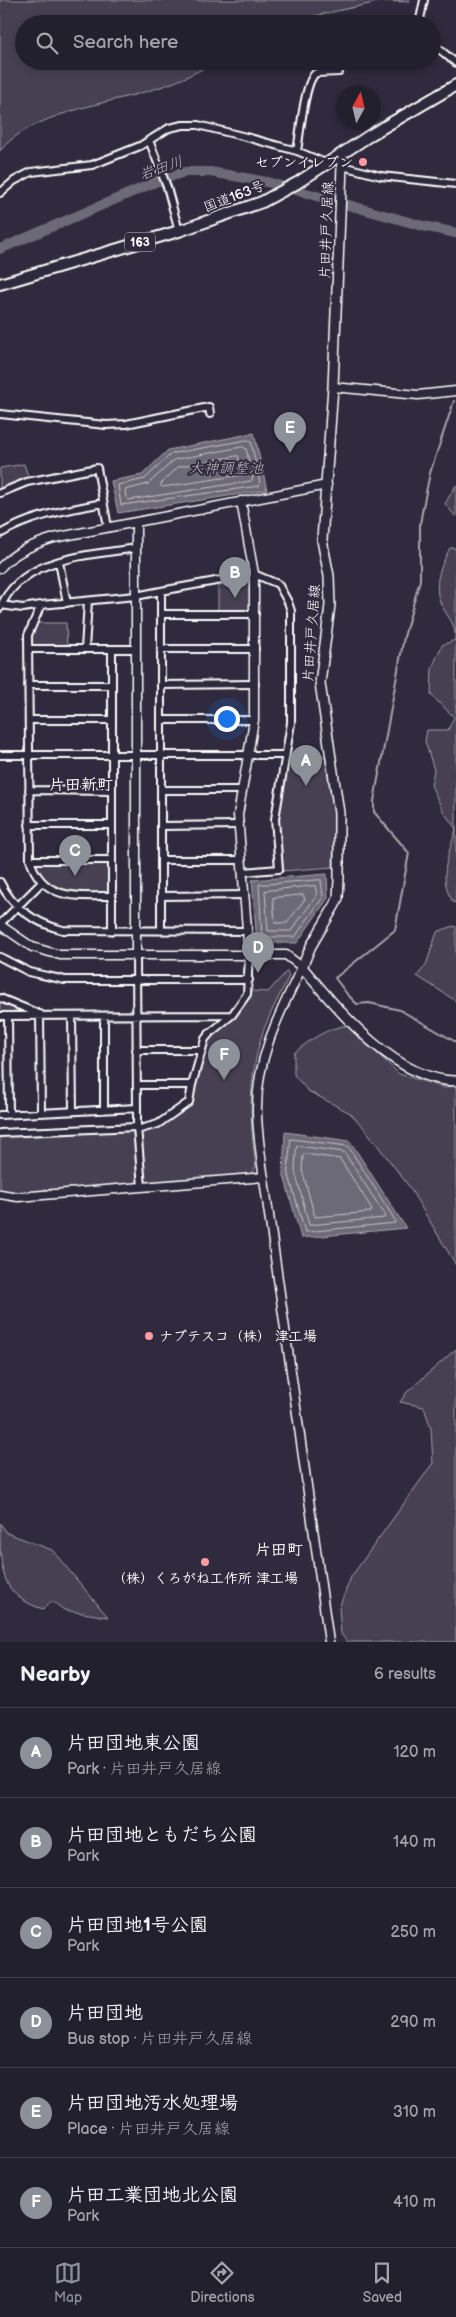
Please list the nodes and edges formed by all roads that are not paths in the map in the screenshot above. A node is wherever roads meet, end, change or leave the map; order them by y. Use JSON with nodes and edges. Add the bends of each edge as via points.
{"nodes":[{"id":1,"x":424,"y":0,"type":"edge"},
{"id":2,"x":421,"y":15,"type":"edge"},
{"id":3,"x":441,"y":50,"type":"edge"},
{"id":4,"x":456,"y":63,"type":"edge"},
{"id":5,"x":339,"y":70,"type":"edge"},
{"id":6,"x":456,"y":85,"type":"edge"},
{"id":7,"x":149,"y":140,"type":"junction"},
{"id":8,"x":297,"y":152,"type":"junction"},
{"id":9,"x":341,"y":161,"type":"junction"},
{"id":10,"x":328,"y":164,"type":"junction"},
{"id":11,"x":456,"y":184,"type":"edge"},
{"id":12,"x":0,"y":193,"type":"edge"},
{"id":13,"x":179,"y":231,"type":"junction"},
{"id":14,"x":0,"y":284,"type":"edge"},
{"id":15,"x":333,"y":387,"type":"junction"},
{"id":16,"x":456,"y":391,"type":"edge"},
{"id":17,"x":0,"y":414,"type":"edge"},
{"id":18,"x":210,"y":414,"type":"dead end"},
{"id":19,"x":327,"y":485,"type":"junction"},
{"id":20,"x":0,"y":493,"type":"edge"},
{"id":21,"x":241,"y":501,"type":"junction"},
{"id":22,"x":104,"y":503,"type":"junction"},
{"id":23,"x":136,"y":523,"type":"junction"},
{"id":24,"x":108,"y":527,"type":"junction"},
{"id":25,"x":0,"y":534,"type":"edge"},
{"id":26,"x":136,"y":548,"type":"junction"},
{"id":27,"x":59,"y":562,"type":"junction"},
{"id":28,"x":0,"y":568,"type":"edge"},
{"id":29,"x":254,"y":574,"type":"junction"},
{"id":30,"x":161,"y":591,"type":"junction"},
{"id":31,"x":136,"y":596,"type":"junction"},
{"id":32,"x":88,"y":601,"type":"junction"},
{"id":33,"x":67,"y":603,"type":"junction"},
{"id":34,"x":41,"y":605,"type":"junction"},
{"id":35,"x":0,"y":606,"type":"edge"},
{"id":36,"x":161,"y":614,"type":"junction"},
{"id":37,"x":255,"y":614,"type":"junction"},
{"id":38,"x":28,"y":649,"type":"junction"},
{"id":39,"x":84,"y":649,"type":"junction"},
{"id":40,"x":112,"y":649,"type":"junction"},
{"id":41,"x":136,"y":649,"type":"junction"},
{"id":42,"x":161,"y":649,"type":"junction"},
{"id":43,"x":255,"y":649,"type":"junction"},
{"id":44,"x":161,"y":684,"type":"junction"},
{"id":45,"x":255,"y":684,"type":"junction"},
{"id":46,"x":28,"y":685,"type":"junction"},
{"id":47,"x":112,"y":685,"type":"junction"},
{"id":48,"x":29,"y":720,"type":"junction"},
{"id":49,"x":112,"y":720,"type":"junction"},
{"id":50,"x":161,"y":720,"type":"junction"},
{"id":51,"x":254,"y":720,"type":"junction"},
{"id":52,"x":0,"y":755,"type":"edge"},
{"id":53,"x":28,"y":755,"type":"junction"},
{"id":54,"x":112,"y":755,"type":"junction"},
{"id":55,"x":136,"y":755,"type":"junction"},
{"id":56,"x":161,"y":755,"type":"junction"},
{"id":57,"x":248,"y":755,"type":"junction"},
{"id":58,"x":285,"y":755,"type":"junction"},
{"id":59,"x":29,"y":790,"type":"junction"},
{"id":60,"x":161,"y":790,"type":"junction"},
{"id":61,"x":242,"y":790,"type":"junction"},
{"id":62,"x":112,"y":791,"type":"junction"},
{"id":63,"x":29,"y":825,"type":"junction"},
{"id":64,"x":239,"y":825,"type":"junction"},
{"id":65,"x":112,"y":826,"type":"junction"},
{"id":66,"x":161,"y":826,"type":"junction"},
{"id":67,"x":30,"y":860,"type":"junction"},
{"id":68,"x":112,"y":860,"type":"junction"},
{"id":69,"x":161,"y":860,"type":"junction"},
{"id":70,"x":242,"y":860,"type":"junction"},
{"id":71,"x":243,"y":872,"type":"junction"},
{"id":72,"x":0,"y":882,"type":"edge"},
{"id":73,"x":42,"y":882,"type":"junction"},
{"id":74,"x":245,"y":895,"type":"junction"},
{"id":75,"x":112,"y":896,"type":"junction"},
{"id":76,"x":161,"y":896,"type":"junction"},
{"id":77,"x":18,"y":907,"type":"junction"},
{"id":78,"x":0,"y":925,"type":"edge"},
{"id":79,"x":161,"y":930,"type":"junction"},
{"id":80,"x":248,"y":930,"type":"junction"},
{"id":81,"x":112,"y":931,"type":"junction"},
{"id":82,"x":136,"y":931,"type":"junction"},
{"id":83,"x":249,"y":955,"type":"junction"},
{"id":84,"x":136,"y":956,"type":"junction"},
{"id":85,"x":0,"y":957,"type":"edge"},
{"id":86,"x":302,"y":967,"type":"junction"},
{"id":87,"x":136,"y":980,"type":"junction"},
{"id":88,"x":249,"y":980,"type":"junction"},
{"id":89,"x":0,"y":998,"type":"edge"},
{"id":90,"x":40,"y":1014,"type":"junction"},
{"id":91,"x":136,"y":1015,"type":"junction"},
{"id":92,"x":232,"y":1015,"type":"junction"},
{"id":93,"x":0,"y":1016,"type":"edge"},
{"id":94,"x":8,"y":1016,"type":"junction"},
{"id":95,"x":72,"y":1016,"type":"junction"},
{"id":96,"x":104,"y":1016,"type":"junction"},
{"id":97,"x":136,"y":1050,"type":"junction"},
{"id":98,"x":201,"y":1050,"type":"junction"},
{"id":99,"x":456,"y":1080,"type":"edge"},
{"id":100,"x":137,"y":1085,"type":"junction"},
{"id":101,"x":192,"y":1085,"type":"junction"},
{"id":102,"x":137,"y":1108,"type":"junction"},
{"id":103,"x":104,"y":1110,"type":"junction"},
{"id":104,"x":73,"y":1111,"type":"junction"},
{"id":105,"x":41,"y":1113,"type":"junction"},
{"id":106,"x":0,"y":1114,"type":"edge"},
{"id":107,"x":9,"y":1114,"type":"junction"},
{"id":108,"x":137,"y":1129,"type":"junction"},
{"id":109,"x":0,"y":1133,"type":"edge"},
{"id":110,"x":264,"y":1177,"type":"junction"},
{"id":111,"x":142,"y":1187,"type":"junction"},
{"id":112,"x":0,"y":1194,"type":"edge"},
{"id":113,"x":329,"y":1642,"type":"edge"}],
"edges":[{"from":1,"to":2,"type":"street"},
{"from":3,"to":4,"type":"street"},
{"from":5,"to":8,"type":"street","via":[[316,73],[312,78]]},
{"from":6,"to":9,"type":"highway","name":"国道163号","number":"163"},
{"from":7,"to":8,"type":"street","via":[[169,128],[190,125]]},
{"from":7,"to":12,"type":"street","via":[[84,167],[31,172]]},
{"from":7,"to":13,"type":"street"},
{"from":8,"to":10,"type":"street"},
{"from":9,"to":10,"type":"highway","name":"国道163号","number":"163"},
{"from":9,"to":11,"type":"street","via":[[381,176]]},
{"from":9,"to":15,"type":"main road","name":"片田井戸久居線"},
{"from":10,"to":13,"type":"highway","name":"国道163号","number":"163","via":[[278,194],[230,215]]},
{"from":13,"to":14,"type":"highway","name":"国道163号","number":"163"},
{"from":15,"to":16,"type":"street","via":[[418,395]]},
{"from":15,"to":19,"type":"main road","name":"片田井戸久居線"},
{"from":17,"to":18,"type":"street","via":[[106,425],[209,407]]},
{"from":19,"to":21,"type":"street"},
{"from":19,"to":86,"type":"main road","name":"片田井戸久居線","via":[[322,540],[329,576],[330,605],[320,683],[339,813],[339,880],[338,898]]},
{"from":20,"to":22,"type":"street","via":[[27,482],[97,468]]},
{"from":21,"to":23,"type":"street"},
{"from":21,"to":29,"type":"street"},
{"from":22,"to":24,"type":"street"},
{"from":22,"to":25,"type":"street","via":[[38,516]]},
{"from":23,"to":24,"type":"street"},
{"from":23,"to":26,"type":"street"},
{"from":24,"to":28,"type":"street","via":[[38,543]]},
{"from":26,"to":27,"type":"street"},
{"from":26,"to":31,"type":"street"},
{"from":27,"to":33,"type":"street"},
{"from":27,"to":35,"type":"street","via":[[31,572],[15,585]]},
{"from":29,"to":30,"type":"street"},
{"from":29,"to":37,"type":"street"},
{"from":29,"to":58,"type":"street","via":[[278,584],[290,608],[291,723]]},
{"from":30,"to":31,"type":"street"},
{"from":30,"to":36,"type":"street"},
{"from":31,"to":32,"type":"street"},
{"from":31,"to":41,"type":"street"},
{"from":32,"to":33,"type":"street"},
{"from":32,"to":39,"type":"street"},
{"from":33,"to":34,"type":"street"},
{"from":34,"to":35,"type":"street","via":[[22,608]]},
{"from":34,"to":38,"type":"street","via":[[29,628]]},
{"from":36,"to":37,"type":"street"},
{"from":36,"to":42,"type":"street"},
{"from":37,"to":43,"type":"street"},
{"from":38,"to":39,"type":"street"},
{"from":38,"to":46,"type":"street"},
{"from":39,"to":40,"type":"street"},
{"from":40,"to":41,"type":"street"},
{"from":40,"to":47,"type":"street"},
{"from":41,"to":55,"type":"street"},
{"from":42,"to":43,"type":"street"},
{"from":42,"to":44,"type":"street"},
{"from":43,"to":45,"type":"street"},
{"from":44,"to":45,"type":"street"},
{"from":44,"to":50,"type":"street"},
{"from":45,"to":51,"type":"street"},
{"from":46,"to":47,"type":"street"},
{"from":46,"to":48,"type":"street"},
{"from":47,"to":49,"type":"street"},
{"from":48,"to":49,"type":"street"},
{"from":48,"to":53,"type":"street"},
{"from":49,"to":54,"type":"street"},
{"from":50,"to":51,"type":"street"},
{"from":50,"to":56,"type":"street"},
{"from":51,"to":57,"type":"street"},
{"from":52,"to":53,"type":"street"},
{"from":53,"to":54,"type":"street"},
{"from":53,"to":59,"type":"street"},
{"from":54,"to":55,"type":"street"},
{"from":54,"to":62,"type":"street"},
{"from":55,"to":56,"type":"street"},
{"from":55,"to":82,"type":"street"},
{"from":56,"to":57,"type":"street"},
{"from":56,"to":60,"type":"street"},
{"from":57,"to":58,"type":"street"},
{"from":57,"to":61,"type":"street"},
{"from":58,"to":71,"type":"street","via":[[275,819],[279,869]]},
{"from":59,"to":62,"type":"street"},
{"from":59,"to":63,"type":"street"},
{"from":60,"to":61,"type":"street"},
{"from":60,"to":66,"type":"street"},
{"from":61,"to":64,"type":"street"},
{"from":62,"to":65,"type":"street"},
{"from":63,"to":65,"type":"street"},
{"from":63,"to":67,"type":"street"},
{"from":64,"to":66,"type":"street"},
{"from":64,"to":70,"type":"street"},
{"from":65,"to":68,"type":"street"},
{"from":66,"to":69,"type":"street"},
{"from":67,"to":68,"type":"street"},
{"from":67,"to":73,"type":"street"},
{"from":68,"to":75,"type":"street"},
{"from":69,"to":70,"type":"street"},
{"from":69,"to":76,"type":"street"},
{"from":70,"to":71,"type":"street"},
{"from":71,"to":74,"type":"street"},
{"from":72,"to":77,"type":"street"},
{"from":73,"to":75,"type":"street","via":[[65,895]]},
{"from":73,"to":77,"type":"street"},
{"from":74,"to":76,"type":"street"},
{"from":74,"to":80,"type":"street"},
{"from":75,"to":81,"type":"street"},
{"from":76,"to":79,"type":"street"},
{"from":77,"to":78,"type":"street"},
{"from":77,"to":81,"type":"street","via":[[43,925],[63,930]]},
{"from":78,"to":84,"type":"street","via":[[22,942],[52,954]]},
{"from":79,"to":80,"type":"street"},
{"from":79,"to":82,"type":"street"},
{"from":80,"to":83,"type":"street"},
{"from":81,"to":82,"type":"street"},
{"from":82,"to":84,"type":"street"},
{"from":83,"to":84,"type":"street"},
{"from":83,"to":86,"type":"street","via":[[286,956]]},
{"from":83,"to":88,"type":"street"},
{"from":84,"to":87,"type":"street"},
{"from":85,"to":87,"type":"street","via":[[47,978]]},
{"from":86,"to":99,"type":"main road","via":[[352,1021],[397,1062],[426,1076]]},
{"from":86,"to":110,"type":"street","via":[[274,1024],[261,1067],[257,1114]]},
{"from":87,"to":88,"type":"street"},
{"from":87,"to":91,"type":"street"},
{"from":88,"to":92,"type":"street","via":[[247,994]]},
{"from":89,"to":90,"type":"street"},
{"from":90,"to":94,"type":"street"},
{"from":90,"to":95,"type":"street"},
{"from":90,"to":105,"type":"street"},
{"from":91,"to":92,"type":"street"},
{"from":91,"to":96,"type":"street"},
{"from":91,"to":97,"type":"street"},
{"from":92,"to":98,"type":"street","via":[[210,1033]]},
{"from":93,"to":94,"type":"street"},
{"from":94,"to":107,"type":"street"},
{"from":95,"to":96,"type":"street"},
{"from":95,"to":104,"type":"street"},
{"from":96,"to":103,"type":"street"},
{"from":97,"to":98,"type":"street"},
{"from":97,"to":100,"type":"street"},
{"from":98,"to":101,"type":"street"},
{"from":100,"to":101,"type":"street"},
{"from":100,"to":102,"type":"street"},
{"from":101,"to":108,"type":"street","via":[[189,1102],[158,1124]]},
{"from":102,"to":103,"type":"street"},
{"from":102,"to":108,"type":"street"},
{"from":103,"to":104,"type":"street"},
{"from":104,"to":105,"type":"street"},
{"from":105,"to":107,"type":"street"},
{"from":106,"to":107,"type":"street"},
{"from":108,"to":109,"type":"street"},
{"from":108,"to":111,"type":"street"},
{"from":110,"to":111,"type":"street"},
{"from":110,"to":113,"type":"street"},
{"from":111,"to":112,"type":"street","via":[[18,1197]]}]}
